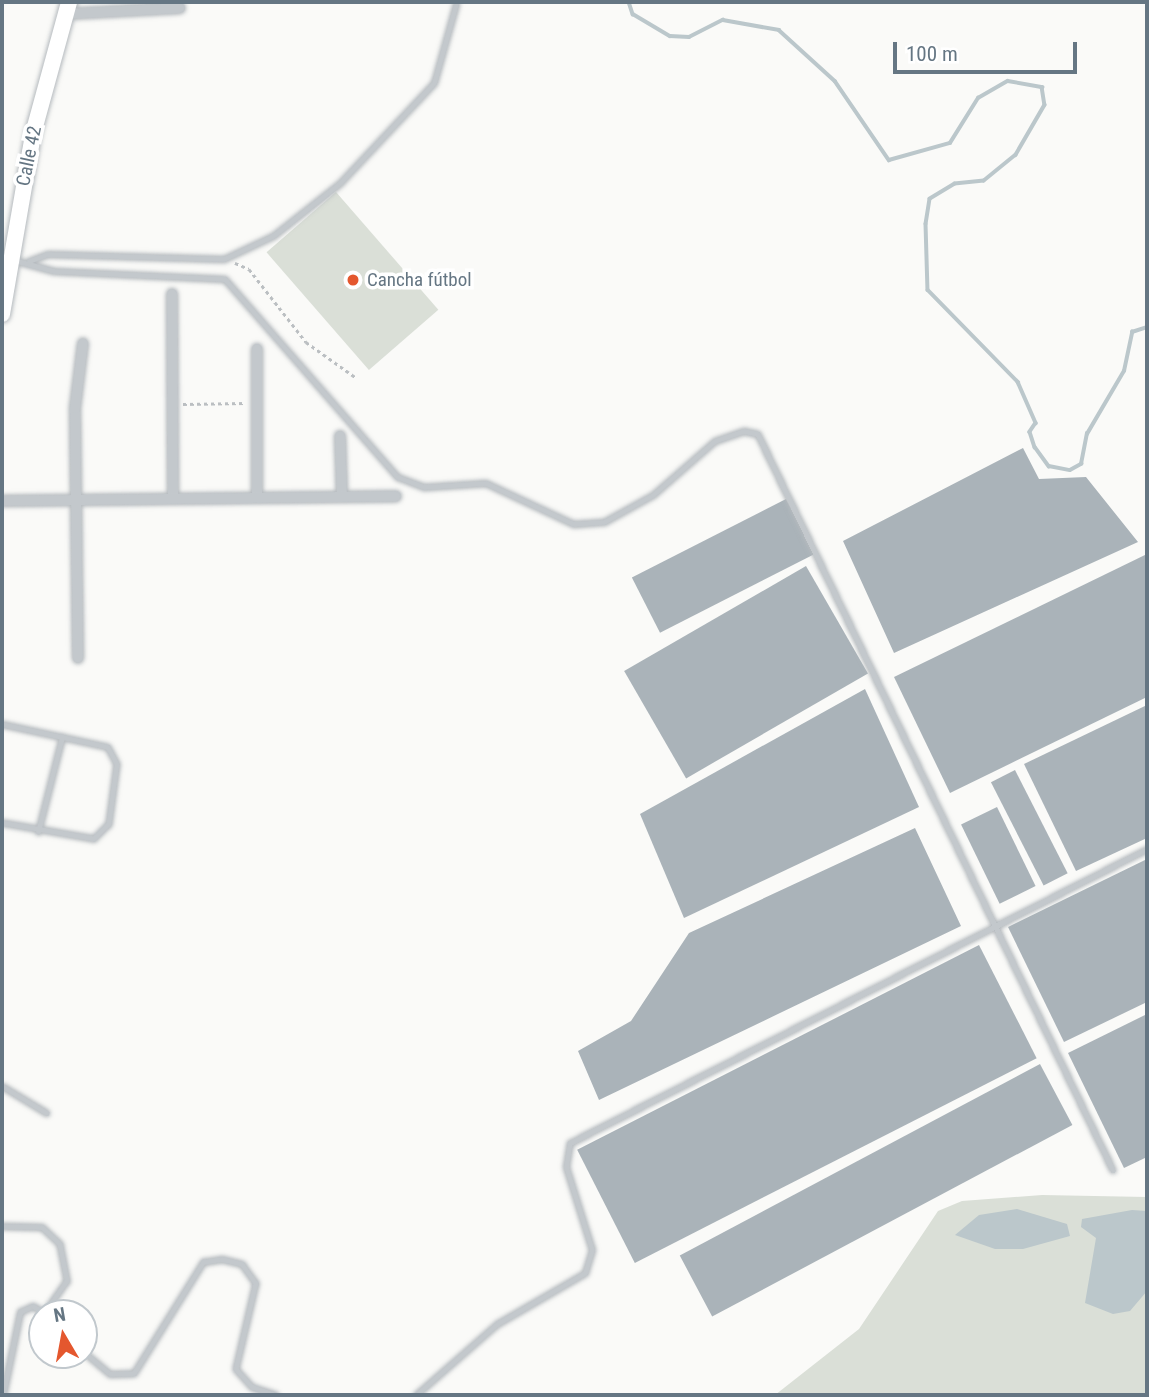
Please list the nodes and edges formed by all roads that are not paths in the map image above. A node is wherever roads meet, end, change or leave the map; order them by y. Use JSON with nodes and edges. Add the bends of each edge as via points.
{"nodes":[{"id":1,"x":456,"y":4,"type":"dead end"},
{"id":2,"x":68,"y":8,"type":"edge"},
{"id":3,"x":180,"y":8,"type":"dead end"},
{"id":4,"x":8,"y":259,"type":"junction"},
{"id":5,"x":28,"y":262,"type":"junction"},
{"id":6,"x":172,"y":294,"type":"dead end"},
{"id":7,"x":2,"y":314,"type":"edge"},
{"id":8,"x":83,"y":343,"type":"dead end"},
{"id":9,"x":257,"y":349,"type":"dead end"},
{"id":10,"x":340,"y":436,"type":"dead end"},
{"id":11,"x":396,"y":496,"type":"dead end"},
{"id":12,"x":342,"y":497,"type":"junction"},
{"id":13,"x":76,"y":498,"type":"junction"},
{"id":14,"x":173,"y":498,"type":"junction"},
{"id":15,"x":257,"y":498,"type":"junction"},
{"id":16,"x":2,"y":501,"type":"edge"},
{"id":17,"x":78,"y":658,"type":"dead end"},
{"id":18,"x":2,"y":724,"type":"edge"},
{"id":19,"x":62,"y":737,"type":"junction"},
{"id":20,"x":2,"y":823,"type":"edge"},
{"id":21,"x":38,"y":832,"type":"junction"},
{"id":22,"x":1147,"y":849,"type":"edge"},
{"id":23,"x":994,"y":923,"type":"junction"},
{"id":24,"x":2,"y":1086,"type":"edge"},
{"id":25,"x":47,"y":1113,"type":"dead end"},
{"id":26,"x":1113,"y":1170,"type":"dead end"},
{"id":27,"x":2,"y":1226,"type":"edge"},
{"id":28,"x":54,"y":1299,"type":"edge"},
{"id":29,"x":28,"y":1308,"type":"edge"},
{"id":30,"x":98,"y":1364,"type":"edge"},
{"id":31,"x":3,"y":1395,"type":"edge"},
{"id":32,"x":276,"y":1395,"type":"edge"},
{"id":33,"x":416,"y":1395,"type":"edge"}],
"edges":[{"from":1,"to":5,"type":"lane","via":[[434,83],[340,183],[273,236],[224,259],[48,254]]},
{"from":2,"to":3,"type":"street"},
{"from":2,"to":4,"type":"main road","name":"Calle 42"},
{"from":4,"to":5,"type":"lane"},
{"from":4,"to":7,"type":"main road","name":"Calle 42"},
{"from":5,"to":23,"type":"lane","via":[[54,271],[225,279],[410,485],[486,483],[589,526],[653,495],[715,441],[744,430],[758,434]]},
{"from":6,"to":14,"type":"street"},
{"from":8,"to":13,"type":"street","via":[[75,408]]},
{"from":9,"to":15,"type":"street"},
{"from":10,"to":12,"type":"street"},
{"from":11,"to":12,"type":"street"},
{"from":12,"to":15,"type":"street"},
{"from":13,"to":14,"type":"street"},
{"from":13,"to":16,"type":"street"},
{"from":13,"to":17,"type":"street"},
{"from":14,"to":15,"type":"street"},
{"from":18,"to":19,"type":"lane"},
{"from":19,"to":21,"type":"lane"},
{"from":19,"to":21,"type":"lane","via":[[108,747],[116,757],[109,824],[103,834],[83,841]]},
{"from":20,"to":21,"type":"lane"},
{"from":22,"to":23,"type":"lane"},
{"from":23,"to":26,"type":"lane"},
{"from":23,"to":33,"type":"lane","via":[[896,980],[570,1143],[566,1167],[592,1250],[585,1273],[498,1324]]},
{"from":24,"to":25,"type":"lane"},
{"from":27,"to":28,"type":"lane","via":[[42,1227],[60,1244],[66,1281]]},
{"from":29,"to":31,"type":"lane","via":[[20,1312]]},
{"from":30,"to":32,"type":"lane","via":[[110,1374],[134,1373],[203,1262],[222,1259],[242,1264],[256,1283],[236,1369],[252,1387]]}]}
